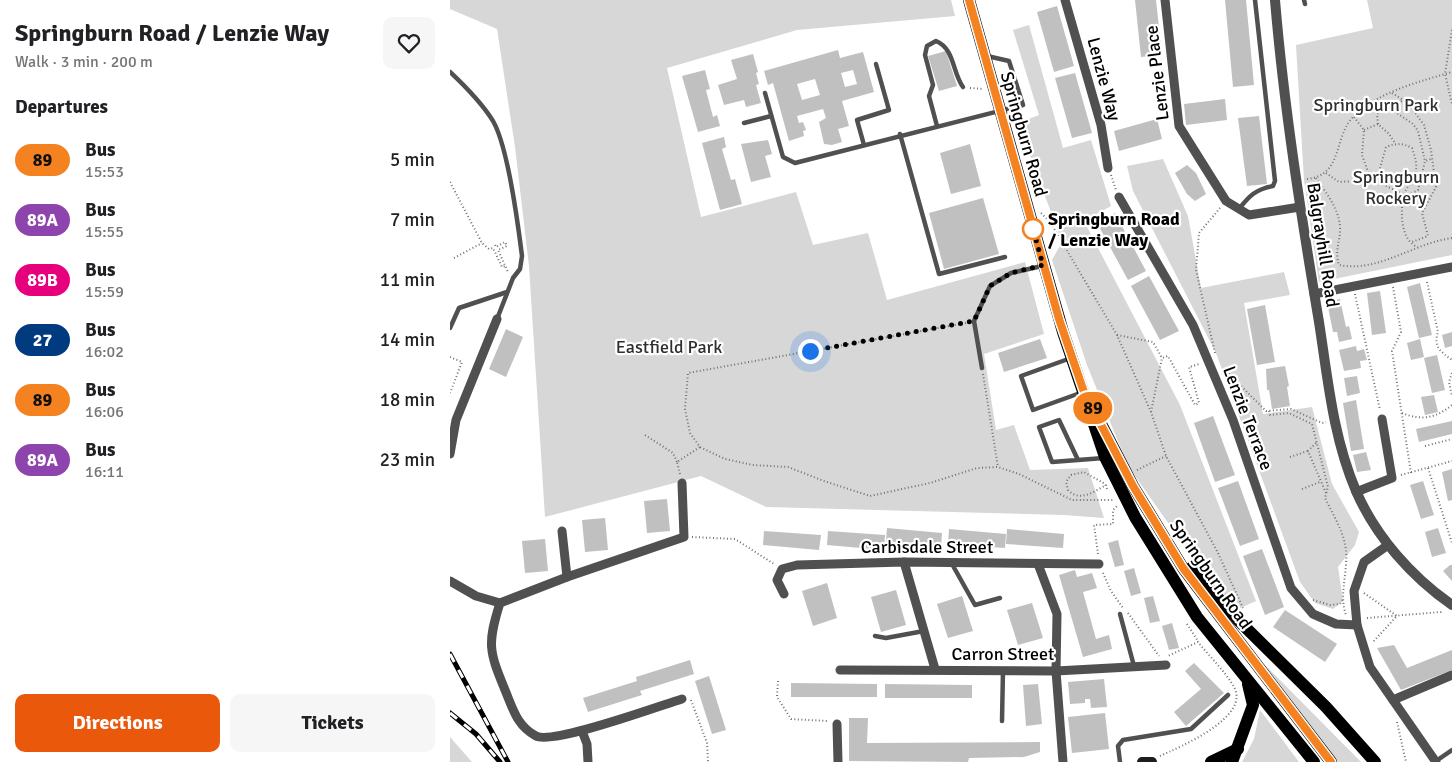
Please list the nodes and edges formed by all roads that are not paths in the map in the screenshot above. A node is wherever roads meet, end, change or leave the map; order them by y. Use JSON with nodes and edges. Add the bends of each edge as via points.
{"nodes":[{"id":1,"x":968,"y":0,"type":"edge"},
{"id":2,"x":1065,"y":0,"type":"edge"},
{"id":3,"x":1164,"y":0,"type":"edge"},
{"id":4,"x":1254,"y":0,"type":"edge"},
{"id":5,"x":1275,"y":0,"type":"edge"},
{"id":6,"x":983,"y":55,"type":"junction"},
{"id":7,"x":876,"y":64,"type":"dead end"},
{"id":8,"x":450,"y":72,"type":"edge"},
{"id":9,"x":963,"y":87,"type":"road end"},
{"id":10,"x":765,"y":93,"type":"dead end"},
{"id":11,"x":998,"y":110,"type":"junction"},
{"id":12,"x":771,"y":116,"type":"junction"},
{"id":13,"x":744,"y":123,"type":"dead end"},
{"id":14,"x":937,"y":126,"type":"junction"},
{"id":15,"x":900,"y":134,"type":"junction"},
{"id":16,"x":864,"y":145,"type":"junction"},
{"id":17,"x":1108,"y":168,"type":"road end"},
{"id":18,"x":1119,"y":196,"type":"road end"},
{"id":19,"x":1300,"y":207,"type":"junction"},
{"id":20,"x":1239,"y":209,"type":"junction"},
{"id":21,"x":1004,"y":257,"type":"dead end"},
{"id":22,"x":1043,"y":265,"type":"junction"},
{"id":23,"x":1452,"y":267,"type":"edge"},
{"id":24,"x":507,"y":292,"type":"junction"},
{"id":25,"x":1314,"y":294,"type":"junction"},
{"id":26,"x":496,"y":319,"type":"joint"},
{"id":27,"x":450,"y":328,"type":"edge"},
{"id":28,"x":1071,"y":358,"type":"junction"},
{"id":29,"x":982,"y":368,"type":"road end"},
{"id":30,"x":1084,"y":392,"type":"junction"},
{"id":31,"x":1382,"y":419,"type":"road end"},
{"id":32,"x":450,"y":454,"type":"edge"},
{"id":33,"x":1106,"y":458,"type":"junction"},
{"id":34,"x":1078,"y":460,"type":"junction"},
{"id":35,"x":682,"y":483,"type":"road end"},
{"id":36,"x":1356,"y":492,"type":"junction"},
{"id":37,"x":562,"y":531,"type":"dead end"},
{"id":38,"x":1162,"y":536,"type":"junction"},
{"id":39,"x":1388,"y":545,"type":"junction"},
{"id":40,"x":904,"y":562,"type":"junction"},
{"id":41,"x":951,"y":562,"type":"junction"},
{"id":42,"x":1038,"y":564,"type":"junction"},
{"id":43,"x":1099,"y":564,"type":"road end"},
{"id":44,"x":567,"y":577,"type":"junction"},
{"id":45,"x":450,"y":581,"type":"edge"},
{"id":46,"x":784,"y":594,"type":"dead end"},
{"id":47,"x":1000,"y":598,"type":"dead end"},
{"id":48,"x":500,"y":603,"type":"junction"},
{"id":49,"x":1451,"y":604,"type":"edge"},
{"id":50,"x":1120,"y":614,"type":"dead end"},
{"id":51,"x":1354,"y":623,"type":"junction"},
{"id":52,"x":924,"y":631,"type":"junction"},
{"id":53,"x":875,"y":636,"type":"dead end"},
{"id":54,"x":1166,"y":665,"type":"dead end"},
{"id":55,"x":1134,"y":668,"type":"junction"},
{"id":56,"x":935,"y":669,"type":"junction"},
{"id":57,"x":840,"y":670,"type":"dead end"},
{"id":58,"x":1004,"y":670,"type":"junction"},
{"id":59,"x":1056,"y":670,"type":"junction"},
{"id":60,"x":1452,"y":675,"type":"edge"},
{"id":61,"x":1247,"y":680,"type":"junction"},
{"id":62,"x":1228,"y":695,"type":"dead end"},
{"id":63,"x":682,"y":699,"type":"road end"},
{"id":64,"x":1393,"y":700,"type":"junction"},
{"id":65,"x":1002,"y":721,"type":"dead end"},
{"id":66,"x":837,"y":724,"type":"road end"},
{"id":67,"x":582,"y":731,"type":"junction"},
{"id":68,"x":1238,"y":749,"type":"junction"},
{"id":69,"x":1452,"y":750,"type":"edge"},
{"id":70,"x":588,"y":762,"type":"edge"},
{"id":71,"x":838,"y":762,"type":"edge"},
{"id":72,"x":1063,"y":762,"type":"edge"},
{"id":73,"x":1120,"y":762,"type":"edge"},
{"id":74,"x":1142,"y":762,"type":"edge"},
{"id":75,"x":1150,"y":762,"type":"edge"},
{"id":76,"x":1211,"y":762,"type":"edge"},
{"id":77,"x":1232,"y":762,"type":"edge"},
{"id":78,"x":1314,"y":762,"type":"edge"},
{"id":79,"x":1330,"y":762,"type":"edge"},
{"id":80,"x":1375,"y":762,"type":"edge"},
{"id":81,"x":1436,"y":762,"type":"edge"}],
"edges":[{"from":1,"to":6,"type":"main road","name":"Springburn Road"},
{"from":2,"to":17,"type":"street","name":"Lenzie Way","via":[[1101,125]]},
{"from":3,"to":20,"type":"street","name":"Lenzie Place","via":[[1179,126],[1226,201]]},
{"from":4,"to":20,"type":"lane","via":[[1276,181],[1273,186],[1250,194]]},
{"from":5,"to":19,"type":"street","name":"Balgrayhill Road","via":[[1282,87]]},
{"from":6,"to":11,"type":"main road","name":"Springburn Road"},
{"from":6,"to":11,"type":"lane","via":[[1009,61],[1023,105]]},
{"from":7,"to":16,"type":"lane","via":[[889,110],[857,120]]},
{"from":8,"to":24,"type":"lane","via":[[473,93],[493,122],[503,147],[522,256],[520,269],[512,278]]},
{"from":9,"to":14,"type":"lane","via":[[957,80],[949,50],[944,44],[936,41],[927,46],[925,55],[933,85],[929,96]]},
{"from":10,"to":12,"type":"lane"},
{"from":11,"to":14,"type":"lane"},
{"from":11,"to":22,"type":"main road","name":"Springburn Road"},
{"from":12,"to":13,"type":"lane"},
{"from":12,"to":16,"type":"lane","via":[[783,157],[795,163]]},
{"from":14,"to":15,"type":"lane"},
{"from":15,"to":16,"type":"lane"},
{"from":15,"to":21,"type":"lane","via":[[939,274]]},
{"from":18,"to":51,"type":"street","name":"Lenzie Terrace","via":[[1193,325],[1233,420],[1291,588],[1313,614],[1336,624]]},
{"from":19,"to":20,"type":"street","name":"Lenzie Place","via":[[1249,215]]},
{"from":19,"to":25,"type":"street","name":"Balgrayhill Road"},
{"from":22,"to":28,"type":"main road","name":"Springburn Road"},
{"from":22,"to":29,"type":"lane","via":[[1011,273],[990,286],[974,321]]},
{"from":23,"to":25,"type":"street"},
{"from":24,"to":26,"type":"lane"},
{"from":24,"to":27,"type":"lane","via":[[459,308]]},
{"from":25,"to":36,"type":"street","name":"Balgrayhill Road","via":[[1334,421]]},
{"from":26,"to":32,"type":"street","via":[[456,420]]},
{"from":28,"to":30,"type":"main road","name":"Springburn Road"},
{"from":28,"to":30,"type":"lane","via":[[1021,376],[1033,410]]},
{"from":30,"to":33,"type":"main road","name":"Springburn Road"},
{"from":30,"to":38,"type":"main road","name":"Springburn Road"},
{"from":31,"to":36,"type":"street","via":[[1392,478]]},
{"from":33,"to":34,"type":"lane"},
{"from":33,"to":61,"type":"main road","name":"Springburn Road","via":[[1135,517],[1188,602]]},
{"from":34,"to":34,"type":"lane","via":[[1052,462],[1039,427],[1059,420]]},
{"from":35,"to":44,"type":"street","via":[[684,537]]},
{"from":36,"to":39,"type":"street","name":"Balgrayhill Road"},
{"from":37,"to":44,"type":"street"},
{"from":38,"to":79,"type":"main road","name":"Springburn Road","via":[[1203,597]]},
{"from":38,"to":80,"type":"main road"},
{"from":39,"to":49,"type":"street","name":"Balgrayhill Road","via":[[1423,582]]},
{"from":39,"to":51,"type":"street","via":[[1364,562],[1354,589]]},
{"from":40,"to":41,"type":"street","name":"Carbisdale Street"},
{"from":40,"to":46,"type":"street","name":"Carbisdale Street","via":[[797,565],[782,569],[777,580]]},
{"from":40,"to":52,"type":"street"},
{"from":41,"to":42,"type":"street","name":"Carbisdale Street"},
{"from":41,"to":47,"type":"lane","via":[[974,605]]},
{"from":42,"to":43,"type":"street","name":"Carbisdale Street"},
{"from":42,"to":59,"type":"street","via":[[1057,614]]},
{"from":44,"to":48,"type":"street"},
{"from":45,"to":48,"type":"street","via":[[476,596]]},
{"from":48,"to":67,"type":"street","via":[[490,633],[493,661],[519,724],[538,738]]},
{"from":50,"to":55,"type":"lane"},
{"from":51,"to":64,"type":"street","via":[[1370,668]]},
{"from":52,"to":53,"type":"lane","via":[[886,638]]},
{"from":52,"to":56,"type":"street"},
{"from":54,"to":55,"type":"street","name":"Carron Street"},
{"from":55,"to":59,"type":"street","name":"Carron Street"},
{"from":56,"to":57,"type":"street","name":"Carron Street"},
{"from":56,"to":58,"type":"street","name":"Carron Street"},
{"from":58,"to":59,"type":"street","name":"Carron Street"},
{"from":58,"to":65,"type":"lane"},
{"from":59,"to":72,"type":"street"},
{"from":60,"to":64,"type":"street"},
{"from":61,"to":68,"type":"main road","via":[[1253,705]]},
{"from":61,"to":78,"type":"main road","name":"Springburn Road"},
{"from":62,"to":73,"type":"lane","via":[[1191,729],[1123,740],[1118,746]]},
{"from":63,"to":67,"type":"street"},
{"from":64,"to":81,"type":"street"},
{"from":66,"to":71,"type":"street"},
{"from":67,"to":70,"type":"street"},
{"from":68,"to":76,"type":"main road"},
{"from":68,"to":77,"type":"main road"},
{"from":69,"to":81,"type":"lane"},
{"from":74,"to":75,"type":"main road"}]}
